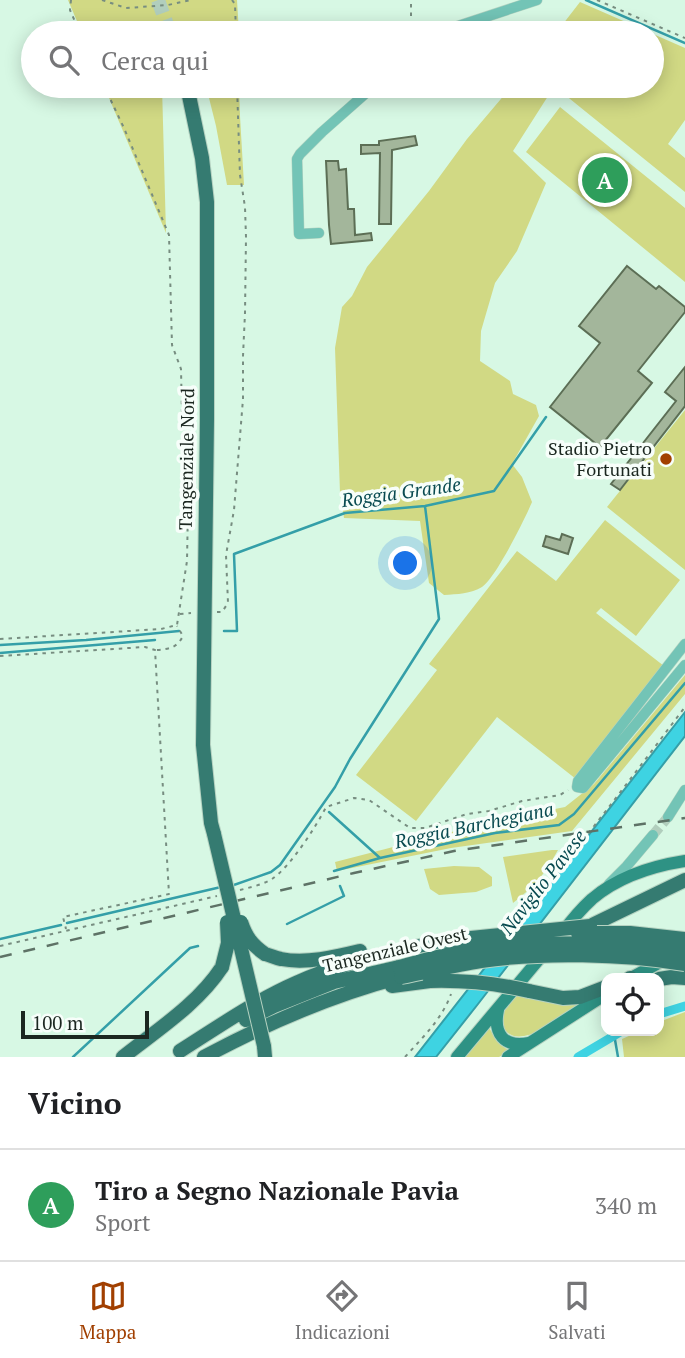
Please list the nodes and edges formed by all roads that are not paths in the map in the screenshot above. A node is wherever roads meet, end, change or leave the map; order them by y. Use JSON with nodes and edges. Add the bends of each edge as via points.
{"nodes":[{"id":1,"x":537,"y":0,"type":"edge"},
{"id":2,"x":473,"y":21,"type":"edge"},
{"id":3,"x":190,"y":98,"type":"edge"},
{"id":4,"x":360,"y":98,"type":"edge"},
{"id":5,"x":319,"y":233,"type":"dead end"},
{"id":6,"x":685,"y":644,"type":"edge"},
{"id":7,"x":685,"y":664,"type":"edge"},
{"id":8,"x":685,"y":790,"type":"edge"},
{"id":9,"x":668,"y":817,"type":"tunnel mouth"},
{"id":10,"x":213,"y":828,"type":"junction"},
{"id":11,"x":653,"y":835,"type":"tunnel mouth"},
{"id":12,"x":685,"y":862,"type":"edge"},
{"id":13,"x":685,"y":880,"type":"edge"},
{"id":14,"x":592,"y":899,"type":"junction"},
{"id":15,"x":537,"y":931,"type":"junction"},
{"id":16,"x":685,"y":939,"type":"edge"},
{"id":17,"x":441,"y":941,"type":"junction"},
{"id":18,"x":685,"y":950,"type":"edge"},
{"id":19,"x":685,"y":964,"type":"edge"},
{"id":20,"x":400,"y":972,"type":"junction"},
{"id":21,"x":641,"y":973,"type":"edge"},
{"id":22,"x":664,"y":978,"type":"edge"},
{"id":23,"x":685,"y":978,"type":"edge"},
{"id":24,"x":601,"y":989,"type":"edge"},
{"id":25,"x":335,"y":998,"type":"junction"},
{"id":26,"x":601,"y":998,"type":"edge"},
{"id":27,"x":498,"y":1009,"type":"junction"},
{"id":28,"x":532,"y":1042,"type":"junction"},
{"id":29,"x":265,"y":1052,"type":"edge"},
{"id":30,"x":176,"y":1054,"type":"edge"},
{"id":31,"x":208,"y":1055,"type":"edge"},
{"id":32,"x":123,"y":1057,"type":"edge"},
{"id":33,"x":457,"y":1057,"type":"edge"},
{"id":34,"x":508,"y":1057,"type":"edge"}],
"edges":[{"from":1,"to":2,"type":"street"},
{"from":3,"to":10,"type":"highway","name":"Tangenziale Nord","via":[[207,202],[203,745]]},
{"from":4,"to":5,"type":"street","via":[[297,159],[299,234]]},
{"from":6,"to":7,"type":"street","via":[[577,787],[583,788]]},
{"from":8,"to":9,"type":"street"},
{"from":10,"to":17,"type":"highway","bridge":true,"via":[[246,936],[265,954],[280,959],[316,959],[399,943]]},
{"from":10,"to":29,"type":"highway","bridge":true},
{"from":10,"to":32,"type":"highway","bridge":true,"via":[[228,926],[222,967],[192,1002]]},
{"from":11,"to":14,"type":"street"},
{"from":12,"to":14,"type":"main road","via":[[641,872]]},
{"from":13,"to":15,"type":"highway","bridge":true,"via":[[590,926]]},
{"from":14,"to":27,"type":"main road"},
{"from":15,"to":16,"type":"highway","bridge":true},
{"from":15,"to":17,"type":"highway","bridge":true},
{"from":17,"to":30,"type":"highway","via":[[346,964],[296,983]]},
{"from":18,"to":20,"type":"highway","name":"Tangenziale Ovest","bridge":true,"via":[[509,946],[459,952]]},
{"from":18,"to":21,"type":"main road"},
{"from":19,"to":20,"type":"highway","name":"Tangenziale Ovest","bridge":true,"via":[[652,959],[525,957]]},
{"from":20,"to":25,"type":"highway","name":"Tangenziale Ovest"},
{"from":20,"to":30,"type":"highway","name":"Tangenziale Ovest","via":[[334,982]]},
{"from":22,"to":23,"type":"highway"},
{"from":24,"to":25,"type":"highway","bridge":true,"via":[[563,998],[465,980],[430,981]]},
{"from":25,"to":31,"type":"highway","name":"Tangenziale Ovest"},
{"from":26,"to":28,"type":"main road"},
{"from":27,"to":28,"type":"main road","via":[[496,1027],[502,1037],[514,1044]]},
{"from":27,"to":33,"type":"main road"},
{"from":28,"to":34,"type":"main road"}]}
